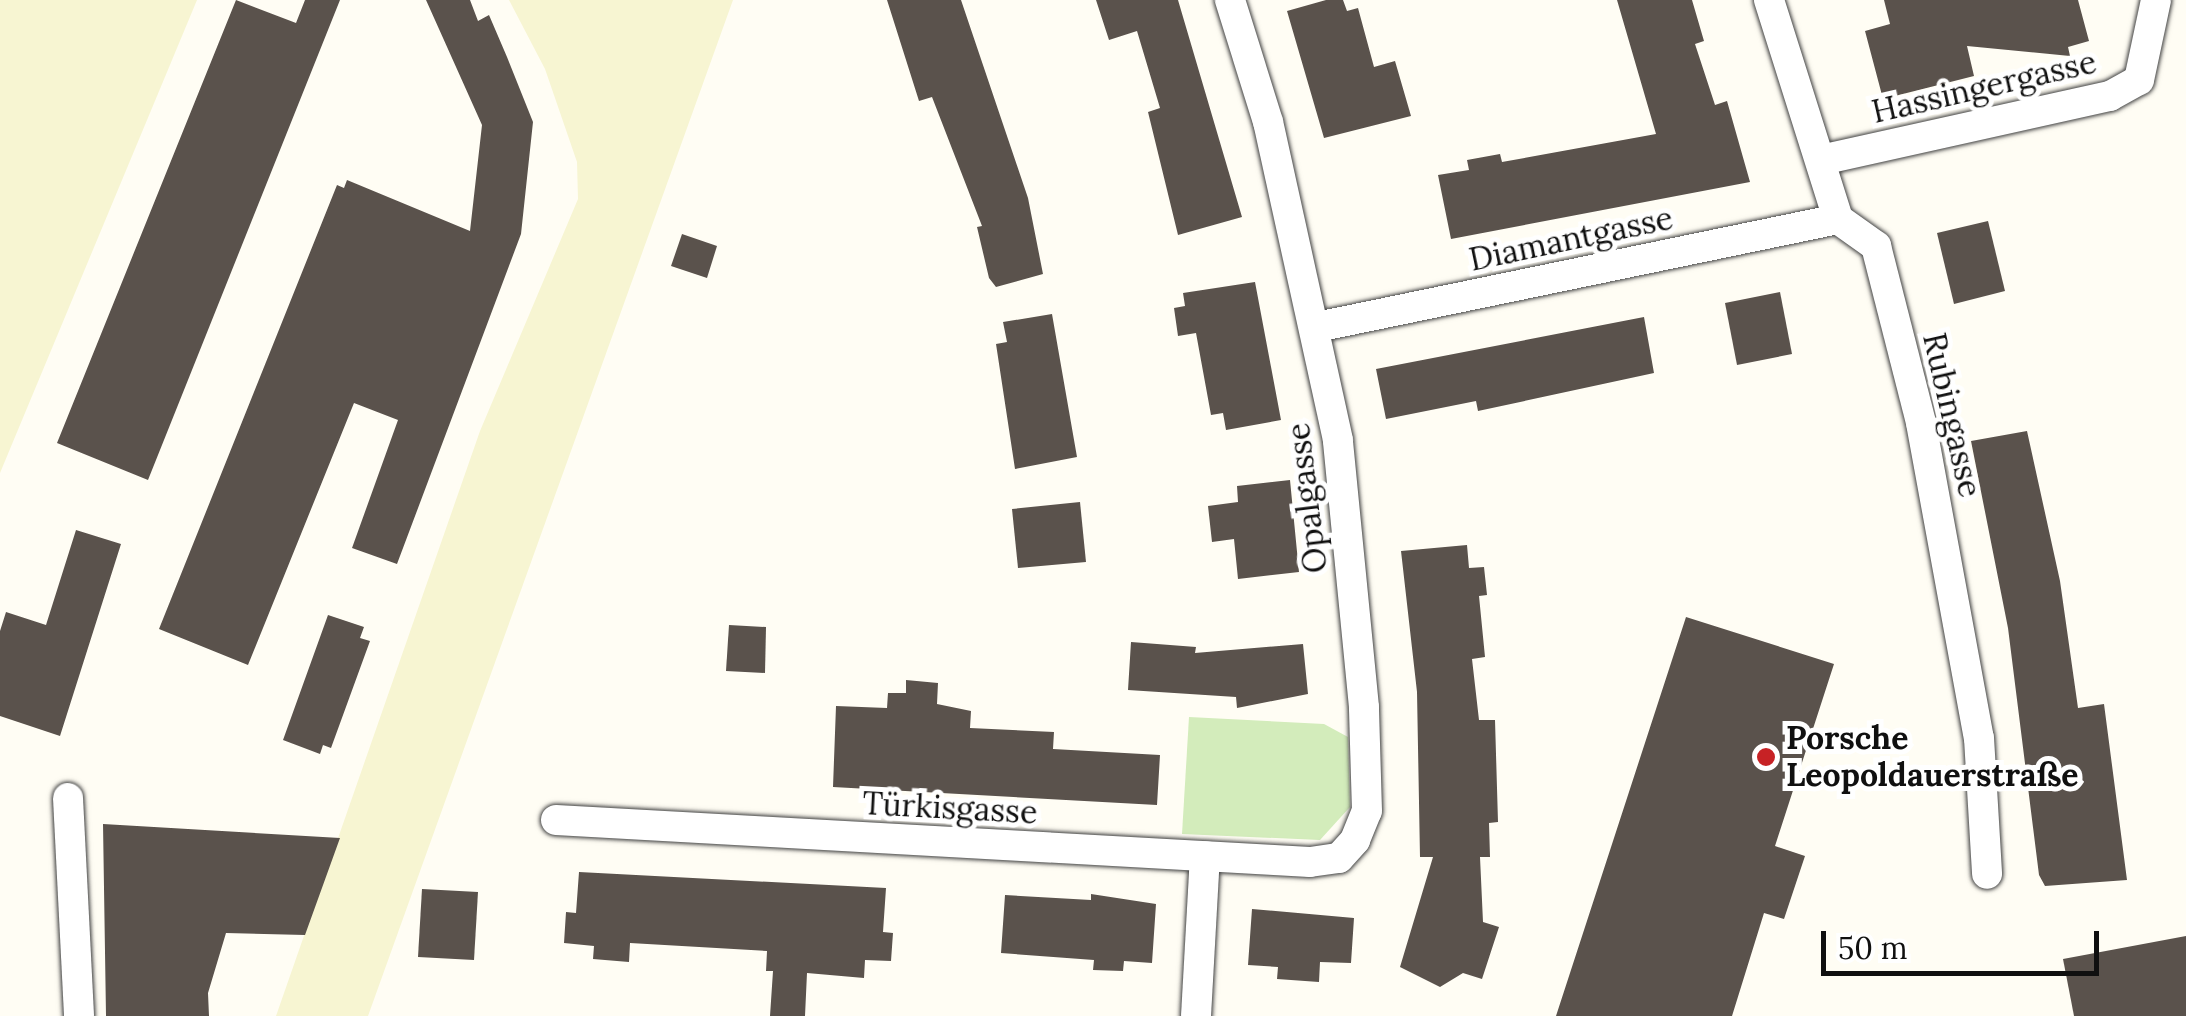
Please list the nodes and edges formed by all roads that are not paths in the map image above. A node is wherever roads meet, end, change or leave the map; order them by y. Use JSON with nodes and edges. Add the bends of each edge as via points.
{"nodes":[{"id":1,"x":1230,"y":0,"type":"edge"},
{"id":2,"x":1769,"y":0,"type":"edge"},
{"id":3,"x":2156,"y":0,"type":"edge"},
{"id":4,"x":1821,"y":160,"type":"junction"},
{"id":5,"x":1838,"y":219,"type":"junction"},
{"id":6,"x":1317,"y":326,"type":"junction"},
{"id":7,"x":68,"y":798,"type":"dead end"},
{"id":8,"x":556,"y":820,"type":"dead end"},
{"id":9,"x":1205,"y":856,"type":"junction"},
{"id":10,"x":1987,"y":874,"type":"dead end"},
{"id":11,"x":79,"y":1016,"type":"edge"},
{"id":12,"x":1196,"y":1016,"type":"edge"}],
"edges":[{"from":1,"to":6,"type":"street","name":"Opalgasse","via":[[1268,122]]},
{"from":2,"to":4,"type":"street"},
{"from":3,"to":4,"type":"street","name":"Hassingergasse","via":[[2139,80],[2110,96]]},
{"from":4,"to":5,"type":"street"},
{"from":5,"to":6,"type":"street","name":"Diamantgasse"},
{"from":5,"to":10,"type":"street","name":"Rubingasse","via":[[1876,246],[1921,423],[1978,738]]},
{"from":6,"to":9,"type":"street","name":"Opalgasse","via":[[1342,478],[1367,811],[1356,840],[1338,858]]},
{"from":7,"to":11,"type":"street"},
{"from":8,"to":9,"type":"street","name":"Türkisgasse"},
{"from":9,"to":12,"type":"street"}]}
